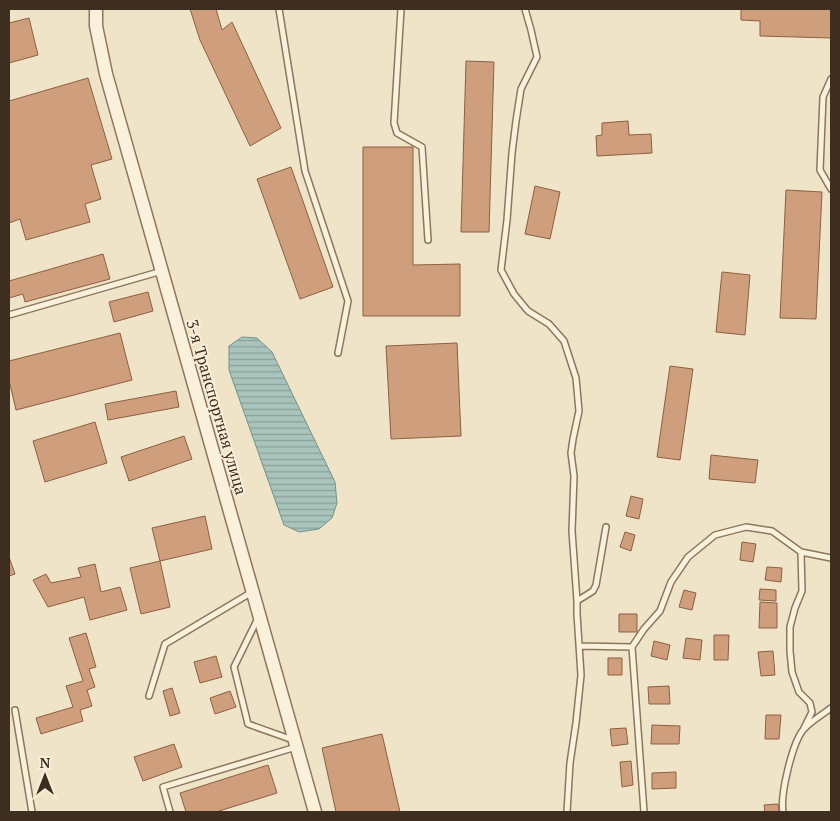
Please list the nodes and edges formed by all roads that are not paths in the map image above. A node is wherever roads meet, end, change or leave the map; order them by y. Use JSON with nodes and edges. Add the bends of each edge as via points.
{"nodes":[{"id":1,"x":96,"y":9,"type":"edge"},
{"id":2,"x":279,"y":9,"type":"edge"},
{"id":3,"x":401,"y":9,"type":"edge"},
{"id":4,"x":525,"y":9,"type":"edge"},
{"id":5,"x":831,"y":79,"type":"edge"},
{"id":6,"x":831,"y":189,"type":"edge"},
{"id":7,"x":428,"y":240,"type":"dead end"},
{"id":8,"x":162,"y":271,"type":"junction"},
{"id":9,"x":9,"y":315,"type":"edge"},
{"id":10,"x":338,"y":353,"type":"dead end"},
{"id":11,"x":606,"y":527,"type":"dead end"},
{"id":12,"x":801,"y":552,"type":"junction"},
{"id":13,"x":831,"y":558,"type":"edge"},
{"id":14,"x":253,"y":592,"type":"junction"},
{"id":15,"x":577,"y":601,"type":"junction"},
{"id":16,"x":260,"y":615,"type":"junction"},
{"id":17,"x":580,"y":646,"type":"junction"},
{"id":18,"x":632,"y":647,"type":"junction"},
{"id":19,"x":149,"y":696,"type":"dead end"},
{"id":20,"x":831,"y":708,"type":"edge"},
{"id":21,"x":15,"y":710,"type":"dead end"},
{"id":22,"x":803,"y":730,"type":"junction"},
{"id":23,"x":296,"y":744,"type":"junction"},
{"id":24,"x":32,"y":812,"type":"edge"},
{"id":25,"x":170,"y":812,"type":"edge"},
{"id":26,"x":313,"y":812,"type":"edge"},
{"id":27,"x":567,"y":812,"type":"edge"},
{"id":28,"x":644,"y":812,"type":"edge"},
{"id":29,"x":783,"y":812,"type":"edge"}],
"edges":[{"from":1,"to":8,"type":"street","name":"3-я Транспортная улица","via":[[96,26],[106,74]]},
{"from":2,"to":10,"type":"lane","via":[[305,171],[348,301]]},
{"from":3,"to":7,"type":"lane","via":[[394,123],[397,133],[422,147]]},
{"from":4,"to":15,"type":"lane","via":[[537,56],[521,90],[501,270],[528,311],[549,324],[564,341],[576,378],[579,411],[571,453]]},
{"from":5,"to":6,"type":"lane","via":[[823,97],[820,170]]},
{"from":8,"to":9,"type":"lane"},
{"from":8,"to":14,"type":"street","name":"3-я Транспортная улица"},
{"from":11,"to":15,"type":"lane","via":[[596,585],[593,591]]},
{"from":12,"to":13,"type":"lane"},
{"from":12,"to":18,"type":"lane","via":[[772,531],[746,527],[715,535],[688,557],[671,582],[660,611]]},
{"from":12,"to":22,"type":"lane","via":[[802,591],[790,627],[790,651],[792,672],[799,692],[810,703],[812,712]]},
{"from":14,"to":16,"type":"street","name":"3-я Транспортная улица"},
{"from":14,"to":19,"type":"lane","via":[[165,644]]},
{"from":15,"to":17,"type":"lane"},
{"from":16,"to":23,"type":"street","name":"3-я Транспортная улица"},
{"from":16,"to":23,"type":"lane","via":[[234,667],[248,724]]},
{"from":17,"to":18,"type":"lane"},
{"from":17,"to":27,"type":"lane"},
{"from":18,"to":28,"type":"lane"},
{"from":20,"to":22,"type":"lane"},
{"from":21,"to":24,"type":"lane"},
{"from":22,"to":29,"type":"lane","via":[[786,780]]},
{"from":23,"to":25,"type":"lane","via":[[163,787]]},
{"from":23,"to":26,"type":"street","name":"3-я Транспортная улица"}]}
